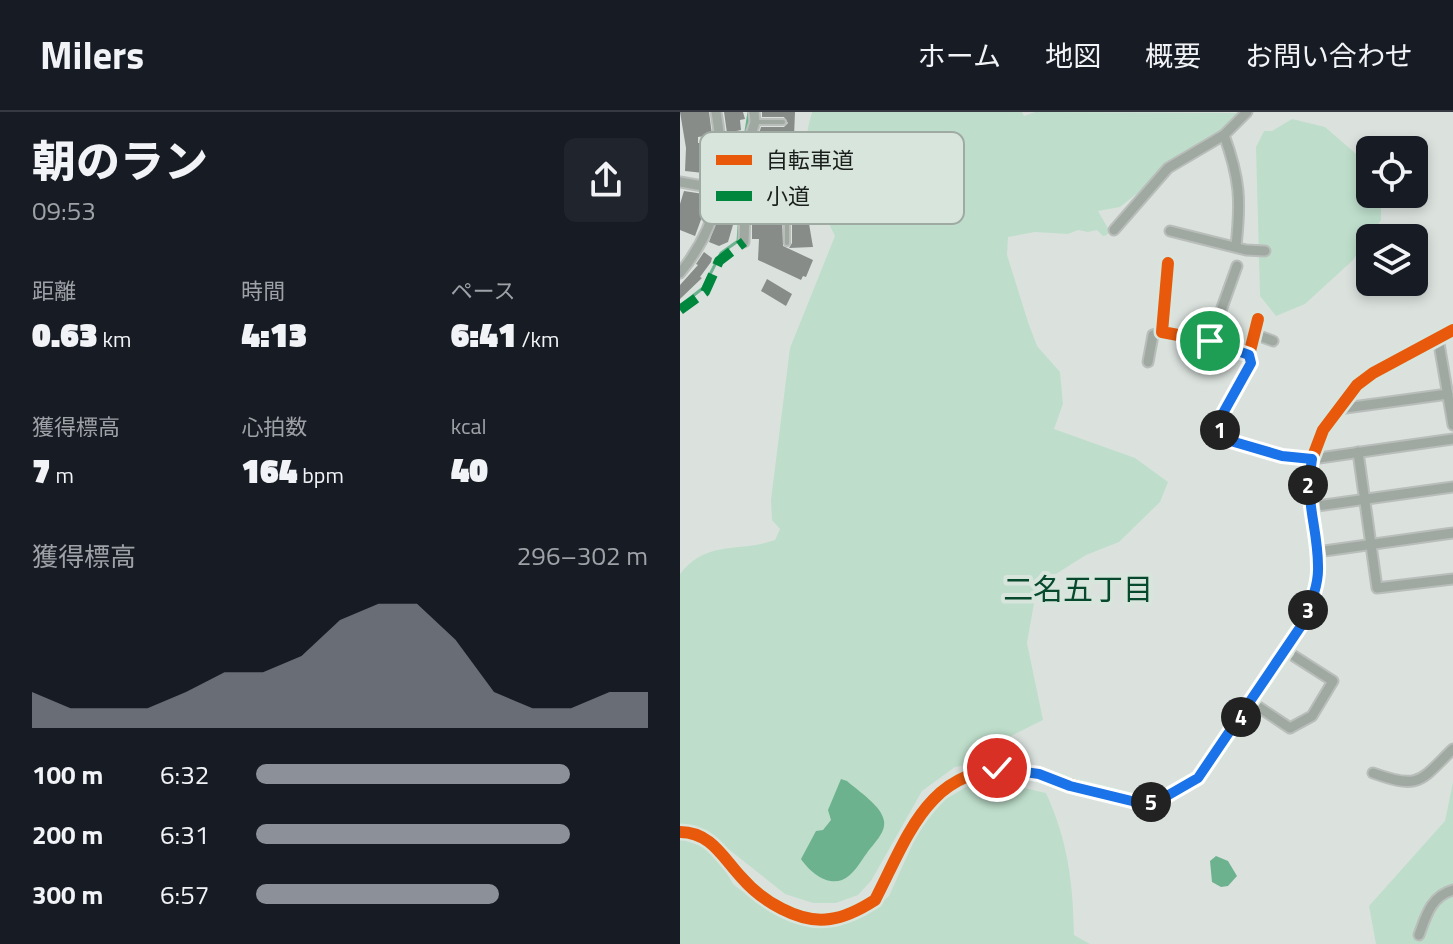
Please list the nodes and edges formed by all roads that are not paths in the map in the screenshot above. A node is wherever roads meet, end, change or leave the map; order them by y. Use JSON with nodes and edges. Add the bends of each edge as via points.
{"nodes":[{"id":1,"x":716,"y":112,"type":"edge"},
{"id":2,"x":1247,"y":112,"type":"edge"},
{"id":3,"x":754,"y":117,"type":"edge"},
{"id":4,"x":783,"y":122,"type":"dead end"},
{"id":5,"x":719,"y":132,"type":"edge"},
{"id":6,"x":1224,"y":135,"type":"junction"},
{"id":7,"x":680,"y":182,"type":"edge"},
{"id":8,"x":700,"y":186,"type":"edge"},
{"id":9,"x":709,"y":224,"type":"edge"},
{"id":10,"x":744,"y":224,"type":"edge"},
{"id":11,"x":787,"y":224,"type":"edge"},
{"id":12,"x":1114,"y":230,"type":"dead end"},
{"id":13,"x":1170,"y":231,"type":"dead end"},
{"id":14,"x":744,"y":242,"type":"dead end"},
{"id":15,"x":787,"y":243,"type":"dead end"},
{"id":16,"x":1236,"y":246,"type":"junction"},
{"id":17,"x":1265,"y":251,"type":"dead end"},
{"id":18,"x":1168,"y":263,"type":"dead end"},
{"id":19,"x":1237,"y":266,"type":"dead end"},
{"id":20,"x":680,"y":273,"type":"edge"},
{"id":21,"x":1258,"y":319,"type":"dead end"},
{"id":22,"x":1453,"y":330,"type":"edge"},
{"id":23,"x":1162,"y":332,"type":"junction"},
{"id":24,"x":1254,"y":334,"type":"junction"},
{"id":25,"x":1438,"y":338,"type":"junction"},
{"id":26,"x":1210,"y":341,"type":"junction"},
{"id":27,"x":1273,"y":341,"type":"dead end"},
{"id":28,"x":1249,"y":355,"type":"junction"},
{"id":29,"x":1148,"y":362,"type":"dead end"},
{"id":30,"x":1449,"y":371,"type":"edge"},
{"id":31,"x":1448,"y":394,"type":"junction"},
{"id":32,"x":1338,"y":409,"type":"junction"},
{"id":33,"x":1452,"y":418,"type":"edge"},
{"id":34,"x":1453,"y":439,"type":"edge"},
{"id":35,"x":1358,"y":452,"type":"junction"},
{"id":36,"x":1312,"y":459,"type":"junction"},
{"id":37,"x":1453,"y":487,"type":"edge"},
{"id":38,"x":1364,"y":499,"type":"junction"},
{"id":39,"x":1310,"y":507,"type":"junction"},
{"id":40,"x":1453,"y":533,"type":"edge"},
{"id":41,"x":1372,"y":545,"type":"junction"},
{"id":42,"x":1317,"y":552,"type":"junction"},
{"id":43,"x":1453,"y":579,"type":"edge"},
{"id":44,"x":1286,"y":651,"type":"junction"},
{"id":45,"x":1251,"y":702,"type":"junction"},
{"id":46,"x":1453,"y":749,"type":"edge"},
{"id":47,"x":1373,"y":773,"type":"dead end"},
{"id":48,"x":680,"y":832,"type":"edge"},
{"id":49,"x":1453,"y":890,"type":"edge"},
{"id":50,"x":1419,"y":935,"type":"dead end"}],
"edges":[{"from":1,"to":5,"type":"street"},
{"from":2,"to":6,"type":"street"},
{"from":3,"to":4,"type":"lane"},
{"from":6,"to":12,"type":"street","via":[[1168,168]]},
{"from":6,"to":16,"type":"street","via":[[1239,184]]},
{"from":7,"to":8,"type":"street"},
{"from":9,"to":20,"type":"street"},
{"from":10,"to":14,"type":"street"},
{"from":11,"to":15,"type":"lane"},
{"from":13,"to":16,"type":"street"},
{"from":16,"to":17,"type":"street"},
{"from":18,"to":23,"type":"street"},
{"from":19,"to":26,"type":"street"},
{"from":21,"to":24,"type":"street"},
{"from":22,"to":25,"type":"street"},
{"from":23,"to":26,"type":"street"},
{"from":23,"to":29,"type":"street","via":[[1153,335]]},
{"from":24,"to":27,"type":"street"},
{"from":24,"to":28,"type":"street"},
{"from":25,"to":30,"type":"street"},
{"from":25,"to":32,"type":"street","via":[[1373,373]]},
{"from":26,"to":28,"type":"street"},
{"from":28,"to":36,"type":"street","via":[[1251,363],[1217,424],[1224,439]]},
{"from":30,"to":31,"type":"street"},
{"from":31,"to":32,"type":"street"},
{"from":31,"to":33,"type":"street"},
{"from":32,"to":36,"type":"street"},
{"from":34,"to":35,"type":"street"},
{"from":35,"to":36,"type":"street"},
{"from":35,"to":38,"type":"street"},
{"from":36,"to":39,"type":"street"},
{"from":37,"to":38,"type":"street"},
{"from":38,"to":39,"type":"street"},
{"from":38,"to":41,"type":"street"},
{"from":39,"to":42,"type":"street"},
{"from":40,"to":41,"type":"street"},
{"from":41,"to":42,"type":"street"},
{"from":41,"to":43,"type":"street","via":[[1377,588]]},
{"from":42,"to":44,"type":"street","via":[[1312,601]]},
{"from":44,"to":45,"type":"street"},
{"from":44,"to":45,"type":"street","via":[[1333,681],[1312,716],[1290,728]]},
{"from":45,"to":48,"type":"street","via":[[1198,778],[1149,803],[1015,769],[966,776],[926,806],[875,900],[828,920],[802,917],[767,899],[708,840]]},
{"from":46,"to":47,"type":"street","via":[[1422,779],[1403,784]]},
{"from":49,"to":50,"type":"street","via":[[1430,906]]}]}
